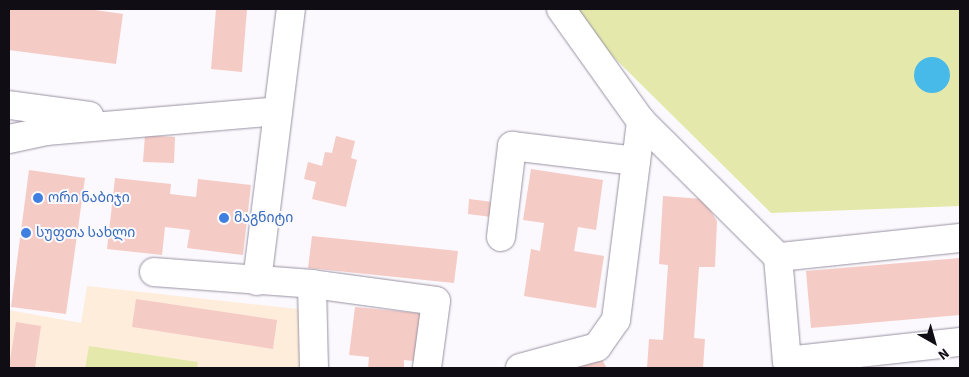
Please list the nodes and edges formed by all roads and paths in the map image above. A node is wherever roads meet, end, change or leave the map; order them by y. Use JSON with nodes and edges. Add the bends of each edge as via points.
{"nodes":[{"id":1,"x":290,"y":9,"type":"edge"},
{"id":2,"x":561,"y":9,"type":"edge"},
{"id":3,"x":9,"y":105,"type":"edge"},
{"id":4,"x":278,"y":111,"type":"junction"},
{"id":5,"x":140,"y":122,"type":"junction"},
{"id":6,"x":641,"y":122,"type":"junction"},
{"id":7,"x":9,"y":139,"type":"edge"},
{"id":8,"x":636,"y":161,"type":"junction"},
{"id":9,"x":501,"y":237,"type":"dead end"},
{"id":10,"x":960,"y":238,"type":"edge"},
{"id":11,"x":778,"y":257,"type":"junction"},
{"id":12,"x":154,"y":272,"type":"dead end"},
{"id":13,"x":257,"y":281,"type":"junction"},
{"id":14,"x":312,"y":284,"type":"junction"},
{"id":15,"x":960,"y":342,"type":"edge"},
{"id":16,"x":314,"y":368,"type":"edge"},
{"id":17,"x":427,"y":368,"type":"edge"},
{"id":18,"x":520,"y":368,"type":"edge"}],
"edges":[{"from":1,"to":4,"type":"lane"},
{"from":2,"to":6,"type":"lane"},
{"from":3,"to":5,"type":"lane"},
{"from":4,"to":5,"type":"lane"},
{"from":4,"to":13,"type":"lane"},
{"from":5,"to":7,"type":"lane","via":[[46,131]]},
{"from":6,"to":8,"type":"lane"},
{"from":6,"to":11,"type":"lane"},
{"from":8,"to":9,"type":"lane","via":[[512,146]]},
{"from":8,"to":18,"type":"lane","via":[[616,320],[598,347]]},
{"from":10,"to":11,"type":"lane"},
{"from":11,"to":15,"type":"lane","via":[[788,361]]},
{"from":12,"to":13,"type":"lane"},
{"from":13,"to":14,"type":"lane"},
{"from":14,"to":16,"type":"lane"},
{"from":14,"to":17,"type":"lane","via":[[436,301]]}]}
